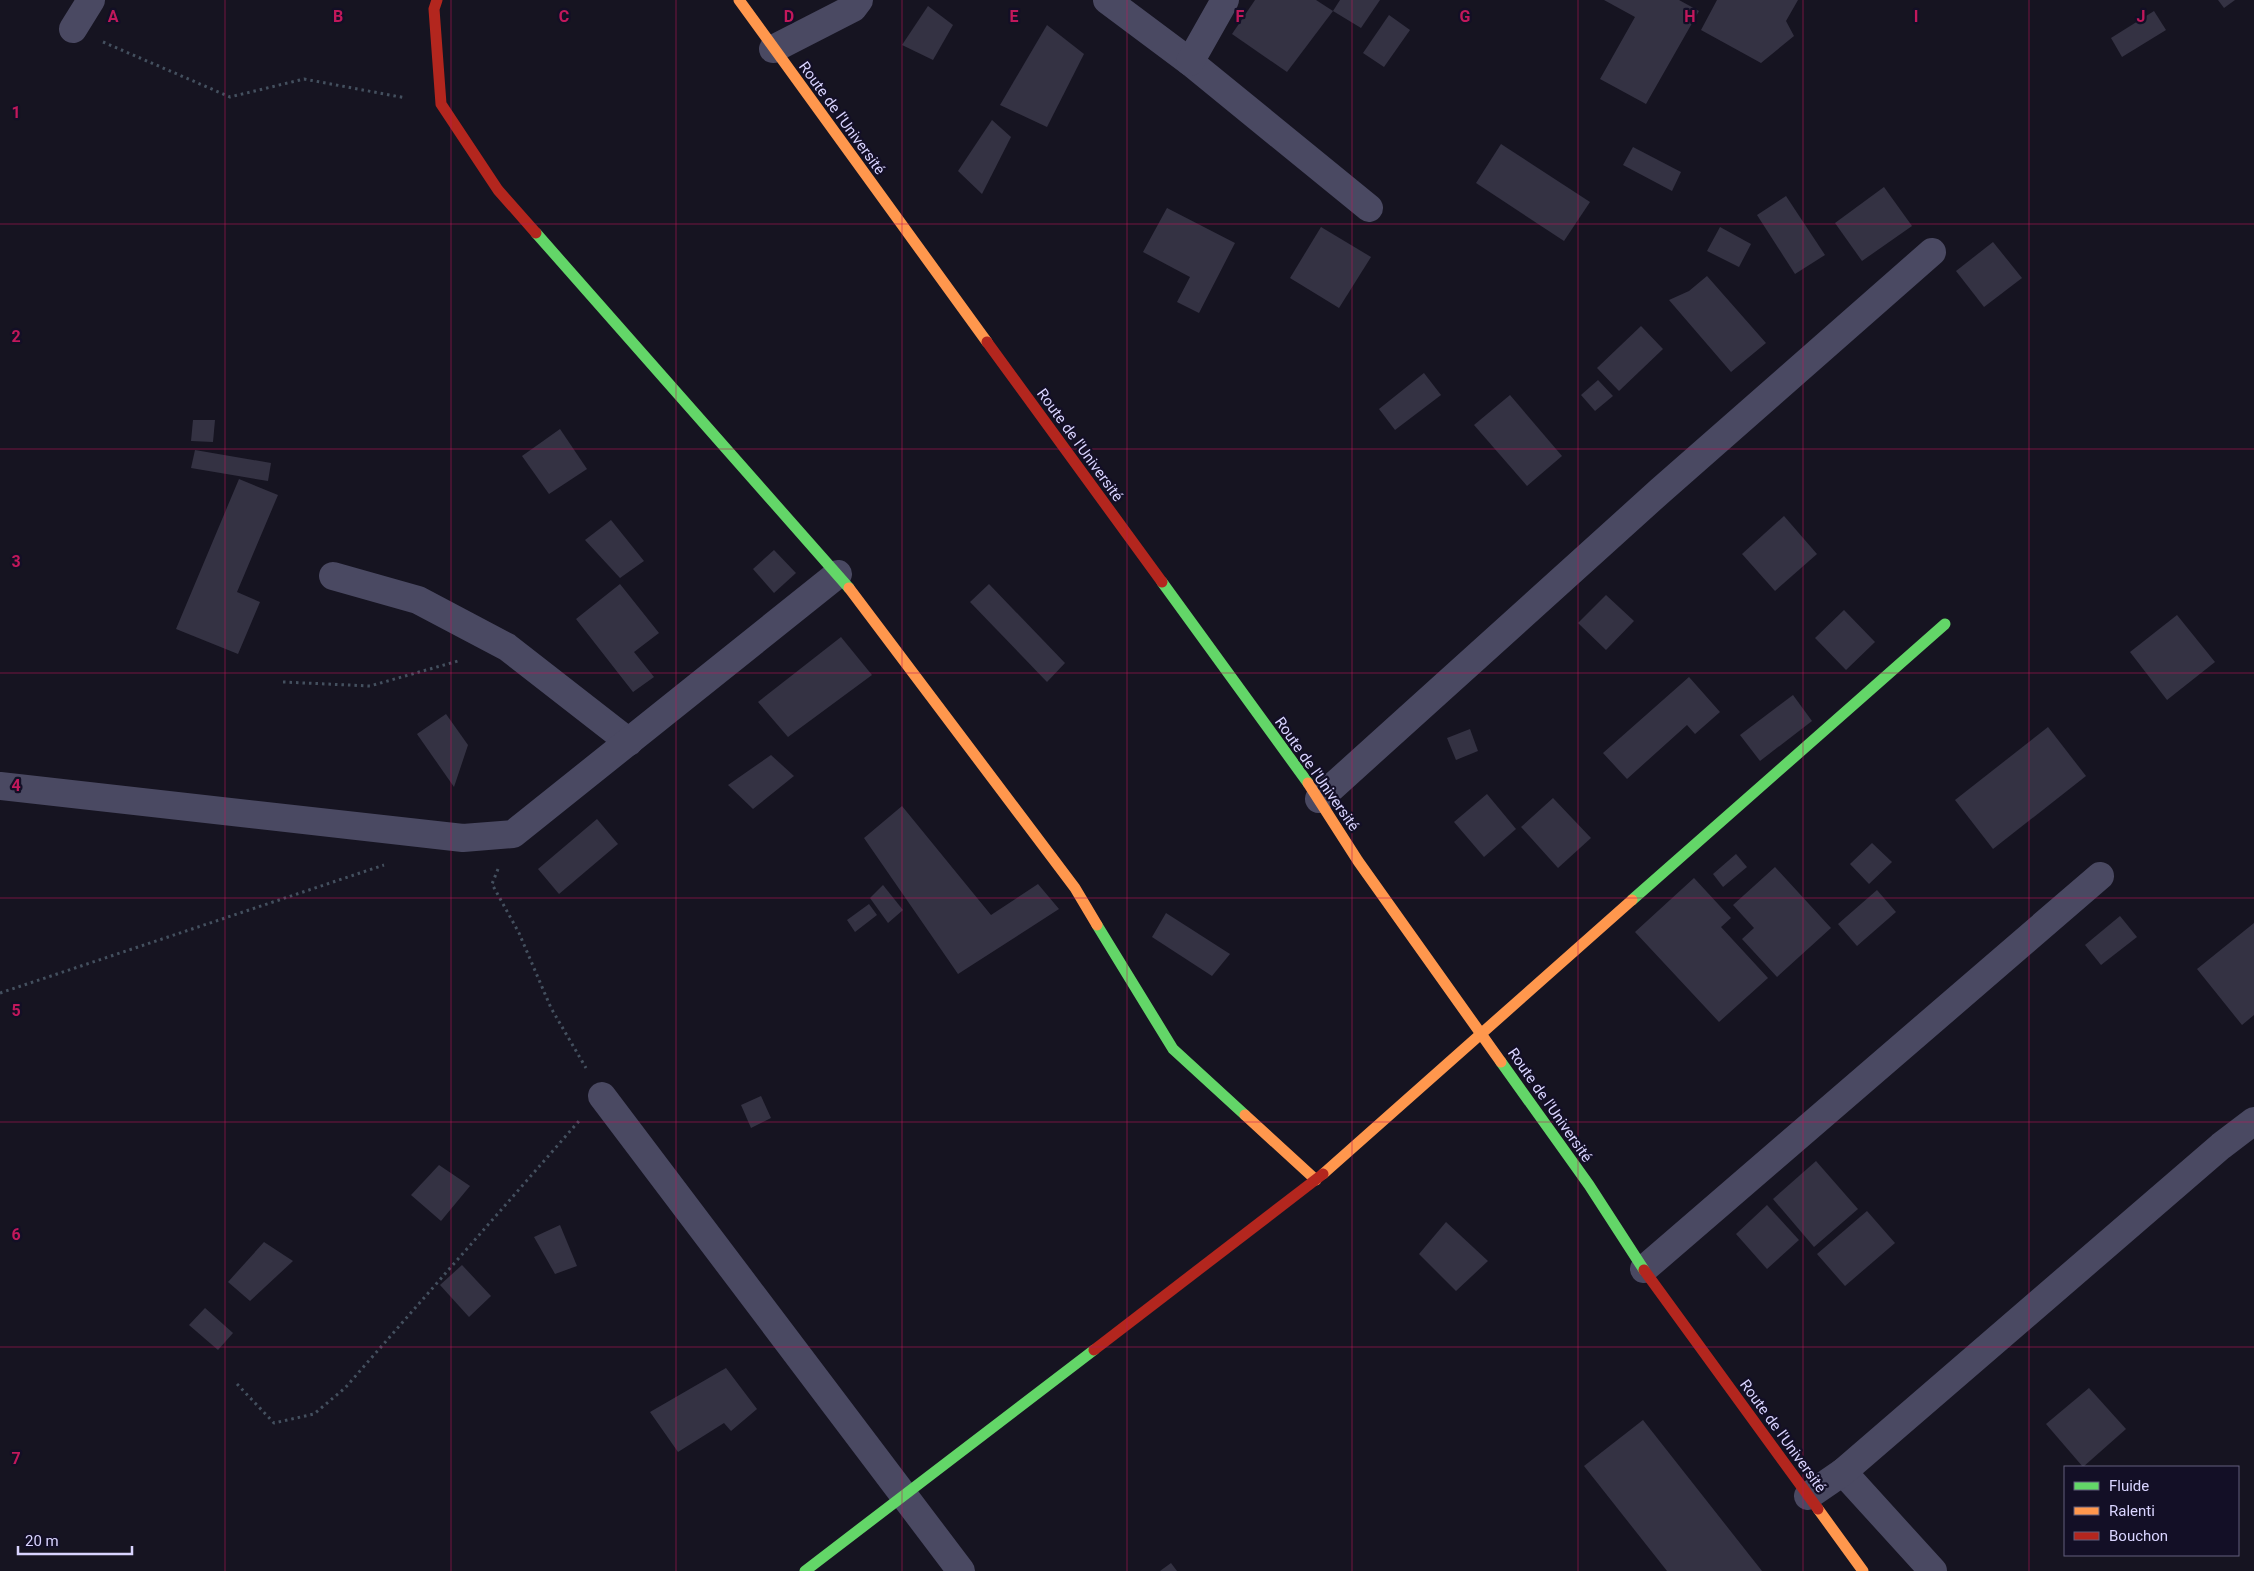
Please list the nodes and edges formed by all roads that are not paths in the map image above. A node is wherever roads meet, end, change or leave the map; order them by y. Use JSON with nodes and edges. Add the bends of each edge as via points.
{"nodes":[{"id":1,"x":91,"y":0,"type":"edge"},
{"id":2,"x":437,"y":0,"type":"edge"},
{"id":3,"x":739,"y":0,"type":"edge"},
{"id":4,"x":859,"y":0,"type":"edge"},
{"id":5,"x":1107,"y":0,"type":"edge"},
{"id":6,"x":1225,"y":0,"type":"edge"},
{"id":7,"x":73,"y":29,"type":"road end"},
{"id":8,"x":773,"y":49,"type":"junction"},
{"id":9,"x":1190,"y":62,"type":"junction"},
{"id":10,"x":1369,"y":208,"type":"dead end"},
{"id":11,"x":1932,"y":252,"type":"dead end"},
{"id":12,"x":838,"y":574,"type":"junction"},
{"id":13,"x":333,"y":576,"type":"dead end"},
{"id":14,"x":1945,"y":624,"type":"dead end"},
{"id":15,"x":628,"y":742,"type":"junction"},
{"id":16,"x":0,"y":786,"type":"edge"},
{"id":17,"x":1319,"y":799,"type":"junction"},
{"id":18,"x":2100,"y":876,"type":"dead end"},
{"id":19,"x":1482,"y":1035,"type":"junction"},
{"id":20,"x":602,"y":1096,"type":"road end"},
{"id":21,"x":2254,"y":1121,"type":"edge"},
{"id":22,"x":1316,"y":1180,"type":"junction"},
{"id":23,"x":1644,"y":1269,"type":"junction"},
{"id":24,"x":1843,"y":1472,"type":"junction"},
{"id":25,"x":905,"y":1495,"type":"junction"},
{"id":26,"x":1808,"y":1496,"type":"junction"},
{"id":27,"x":805,"y":1571,"type":"edge"},
{"id":28,"x":961,"y":1571,"type":"edge"},
{"id":29,"x":1863,"y":1571,"type":"edge"},
{"id":30,"x":1933,"y":1571,"type":"edge"}],
"edges":[{"from":1,"to":7,"type":"street"},
{"from":2,"to":12,"type":"street","via":[[434,9],[441,104],[498,190]]},
{"from":3,"to":8,"type":"street","name":"Route de l'Université"},
{"from":4,"to":8,"type":"street","via":[[853,8]]},
{"from":5,"to":9,"type":"street"},
{"from":6,"to":9,"type":"street"},
{"from":8,"to":17,"type":"street","name":"Route de l'Université"},
{"from":9,"to":10,"type":"street"},
{"from":11,"to":17,"type":"street","via":[[1660,491]]},
{"from":12,"to":15,"type":"street"},
{"from":12,"to":22,"type":"street","via":[[1076,888],[1173,1049]]},
{"from":13,"to":15,"type":"street","via":[[418,600],[507,647]]},
{"from":14,"to":19,"type":"street"},
{"from":15,"to":16,"type":"street","via":[[514,834],[463,838]]},
{"from":17,"to":19,"type":"street","name":"Route de l'Université","via":[[1358,861]]},
{"from":18,"to":23,"type":"street"},
{"from":19,"to":22,"type":"street"},
{"from":19,"to":23,"type":"street","name":"Route de l'Université","via":[[1589,1185]]},
{"from":20,"to":25,"type":"street"},
{"from":21,"to":24,"type":"street"},
{"from":22,"to":25,"type":"street"},
{"from":23,"to":26,"type":"street","name":"Route de l'Université"},
{"from":24,"to":26,"type":"street"},
{"from":24,"to":30,"type":"street"},
{"from":25,"to":27,"type":"street"},
{"from":25,"to":28,"type":"street"},
{"from":26,"to":29,"type":"street","name":"Route de l'Université"}]}
